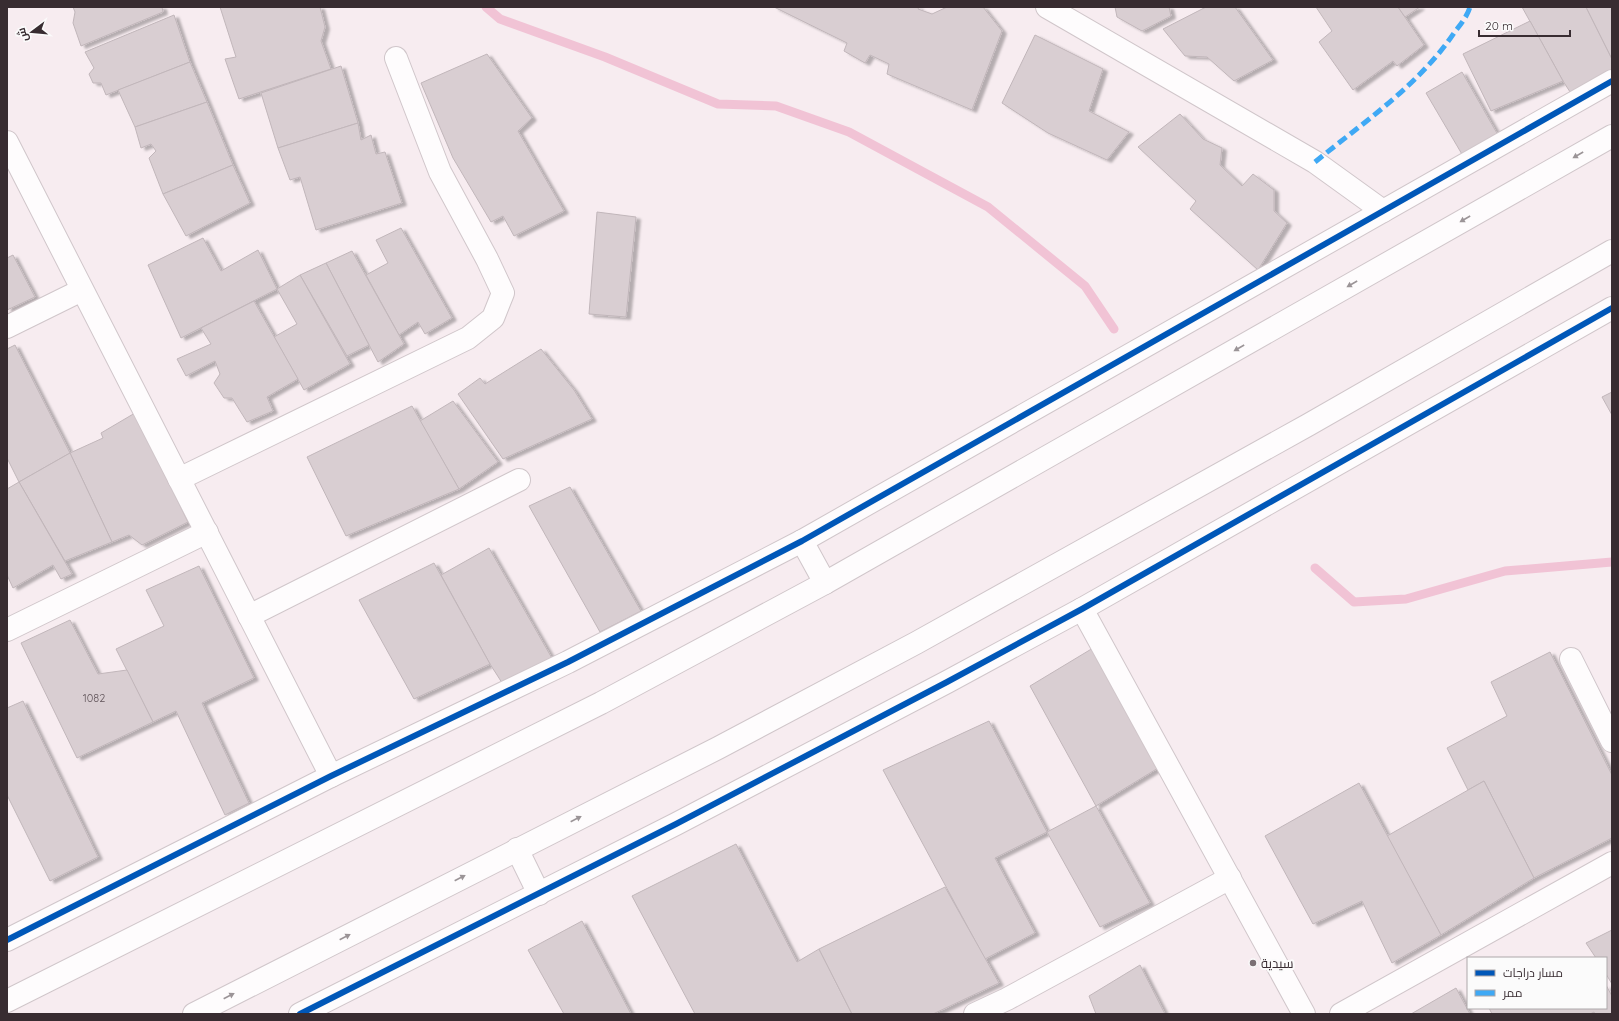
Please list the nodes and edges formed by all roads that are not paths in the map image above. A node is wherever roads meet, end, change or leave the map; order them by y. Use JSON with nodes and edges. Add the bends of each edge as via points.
{"nodes":[{"id":1,"x":1047,"y":7,"type":"edge"},
{"id":2,"x":396,"y":58,"type":"dead end"},
{"id":3,"x":1612,"y":81,"type":"edge"},
{"id":4,"x":1612,"y":136,"type":"edge"},
{"id":5,"x":7,"y":142,"type":"edge"},
{"id":6,"x":1383,"y":211,"type":"junction"},
{"id":7,"x":1612,"y":251,"type":"edge"},
{"id":8,"x":82,"y":290,"type":"junction"},
{"id":9,"x":1612,"y":308,"type":"edge"},
{"id":10,"x":7,"y":327,"type":"edge"},
{"id":11,"x":179,"y":479,"type":"junction"},
{"id":12,"x":519,"y":480,"type":"dead end"},
{"id":13,"x":207,"y":532,"type":"junction"},
{"id":14,"x":802,"y":541,"type":"junction"},
{"id":15,"x":825,"y":583,"type":"junction"},
{"id":16,"x":1082,"y":609,"type":"junction"},
{"id":17,"x":249,"y":616,"type":"junction"},
{"id":18,"x":7,"y":630,"type":"edge"},
{"id":19,"x":1571,"y":659,"type":"dead end"},
{"id":20,"x":1612,"y":741,"type":"edge"},
{"id":21,"x":331,"y":776,"type":"junction"},
{"id":22,"x":517,"y":849,"type":"junction"},
{"id":23,"x":1612,"y":863,"type":"edge"},
{"id":24,"x":1230,"y":878,"type":"junction"},
{"id":25,"x":539,"y":894,"type":"junction"},
{"id":26,"x":7,"y":940,"type":"edge"},
{"id":27,"x":7,"y":1001,"type":"edge"},
{"id":28,"x":1011,"y":1006,"type":"edge"},
{"id":29,"x":194,"y":1014,"type":"edge"},
{"id":30,"x":300,"y":1014,"type":"edge"},
{"id":31,"x":975,"y":1014,"type":"edge"},
{"id":32,"x":1304,"y":1014,"type":"edge"},
{"id":33,"x":1340,"y":1014,"type":"edge"}],
"edges":[{"from":1,"to":6,"type":"street","via":[[1316,162]]},
{"from":2,"to":11,"type":"street","via":[[440,172],[503,293],[493,318],[468,338]]},
{"from":3,"to":6,"type":"street"},
{"from":4,"to":15,"type":"street","one_way":true},
{"from":5,"to":8,"type":"street"},
{"from":6,"to":14,"type":"street"},
{"from":22,"to":7,"type":"street","one_way":true,"via":[[718,748],[1014,590]]},
{"from":8,"to":10,"type":"street"},
{"from":8,"to":11,"type":"street"},
{"from":9,"to":16,"type":"street"},
{"from":11,"to":13,"type":"street"},
{"from":12,"to":17,"type":"street"},
{"from":13,"to":17,"type":"street"},
{"from":13,"to":18,"type":"street"},
{"from":14,"to":15,"type":"street"},
{"from":14,"to":21,"type":"street","via":[[568,662]]},
{"from":15,"to":27,"type":"street","via":[[594,706]]},
{"from":16,"to":24,"type":"street"},
{"from":16,"to":25,"type":"street","via":[[812,753]]},
{"from":17,"to":21,"type":"street"},
{"from":19,"to":20,"type":"street"},
{"from":21,"to":26,"type":"street"},
{"from":22,"to":25,"type":"street"},
{"from":29,"to":22,"type":"street","one_way":true},
{"from":23,"to":33,"type":"street"},
{"from":24,"to":28,"type":"street"},
{"from":24,"to":32,"type":"street"},
{"from":25,"to":30,"type":"street"},
{"from":28,"to":31,"type":"street"}]}
